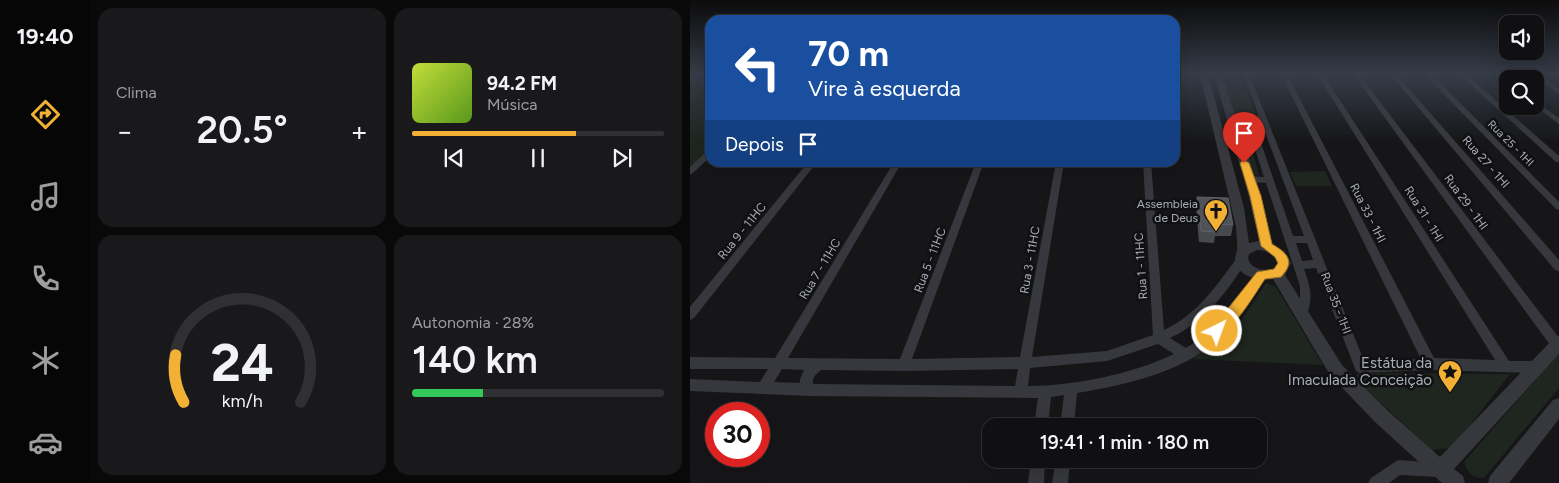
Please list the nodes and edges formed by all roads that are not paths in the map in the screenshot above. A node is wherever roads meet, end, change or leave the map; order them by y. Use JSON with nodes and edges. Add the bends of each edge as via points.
{"nodes":[{"id":1,"x":1210,"y":97,"type":"joint"},
{"id":2,"x":1255,"y":97,"type":"edge"},
{"id":3,"x":1295,"y":97,"type":"edge"},
{"id":4,"x":1334,"y":97,"type":"edge"},
{"id":5,"x":1373,"y":97,"type":"edge"},
{"id":6,"x":1412,"y":97,"type":"edge"},
{"id":7,"x":1449,"y":97,"type":"edge"},
{"id":8,"x":1487,"y":97,"type":"edge"},
{"id":9,"x":1226,"y":98,"type":"joint"},
{"id":10,"x":1544,"y":110,"type":"edge"},
{"id":11,"x":1214,"y":111,"type":"junction"},
{"id":12,"x":1229,"y":111,"type":"junction"},
{"id":13,"x":1262,"y":113,"type":"junction"},
{"id":14,"x":1559,"y":122,"type":"edge"},
{"id":15,"x":1257,"y":143,"type":"junction"},
{"id":16,"x":1273,"y":143,"type":"junction"},
{"id":17,"x":705,"y":158,"type":"edge"},
{"id":18,"x":1559,"y":160,"type":"edge"},
{"id":19,"x":809,"y":167,"type":"edge"},
{"id":20,"x":895,"y":167,"type":"edge"},
{"id":21,"x":978,"y":167,"type":"edge"},
{"id":22,"x":1059,"y":167,"type":"edge"},
{"id":23,"x":1147,"y":167,"type":"edge"},
{"id":24,"x":690,"y":171,"type":"edge"},
{"id":25,"x":1250,"y":180,"type":"junction"},
{"id":26,"x":1268,"y":180,"type":"junction"},
{"id":27,"x":1256,"y":196,"type":"junction"},
{"id":28,"x":1274,"y":197,"type":"junction"},
{"id":29,"x":1559,"y":207,"type":"edge"},
{"id":30,"x":1311,"y":239,"type":"junction"},
{"id":31,"x":1290,"y":240,"type":"junction"},
{"id":32,"x":1266,"y":246,"type":"junction"},
{"id":33,"x":1242,"y":256,"type":"junction"},
{"id":34,"x":1320,"y":264,"type":"junction"},
{"id":35,"x":1300,"y":265,"type":"junction"},
{"id":36,"x":1559,"y":267,"type":"edge"},
{"id":37,"x":1277,"y":274,"type":"junction"},
{"id":38,"x":1261,"y":275,"type":"junction"},
{"id":39,"x":1302,"y":313,"type":"junction"},
{"id":40,"x":690,"y":315,"type":"edge"},
{"id":41,"x":1159,"y":338,"type":"junction"},
{"id":42,"x":1558,"y":344,"type":"edge"},
{"id":43,"x":1185,"y":354,"type":"junction"},
{"id":44,"x":690,"y":363,"type":"edge"},
{"id":45,"x":1025,"y":363,"type":"junction"},
{"id":46,"x":1430,"y":364,"type":"junction"},
{"id":47,"x":778,"y":365,"type":"junction"},
{"id":48,"x":818,"y":365,"type":"junction"},
{"id":49,"x":904,"y":365,"type":"junction"},
{"id":50,"x":1506,"y":367,"type":"junction"},
{"id":51,"x":1538,"y":367,"type":"junction"},
{"id":52,"x":690,"y":385,"type":"edge"},
{"id":53,"x":764,"y":388,"type":"junction"},
{"id":54,"x":1071,"y":388,"type":"junction"},
{"id":55,"x":809,"y":390,"type":"junction"},
{"id":56,"x":1020,"y":392,"type":"junction"},
{"id":57,"x":1045,"y":392,"type":"junction"},
{"id":58,"x":1559,"y":406,"type":"edge"},
{"id":59,"x":1042,"y":418,"type":"edge"},
{"id":60,"x":1068,"y":418,"type":"edge"},
{"id":61,"x":1037,"y":468,"type":"edge"},
{"id":62,"x":1062,"y":468,"type":"edge"},
{"id":63,"x":1440,"y":470,"type":"junction"},
{"id":64,"x":1036,"y":483,"type":"edge"},
{"id":65,"x":1060,"y":483,"type":"edge"},
{"id":66,"x":1376,"y":483,"type":"edge"},
{"id":67,"x":1456,"y":483,"type":"edge"},
{"id":68,"x":1498,"y":483,"type":"edge"}],
"edges":[{"from":1,"to":9,"type":"street"},
{"from":1,"to":11,"type":"street"},
{"from":2,"to":13,"type":"street","name":"Rua 35 - 1HI"},
{"from":3,"to":46,"type":"street","name":"Rua 33 - 1HI"},
{"from":4,"to":50,"type":"street","name":"Rua 31 - 1HI"},
{"from":5,"to":42,"type":"street","name":"Rua 29 - 1HI"},
{"from":6,"to":36,"type":"street","name":"Rua 27 - 1HI"},
{"from":7,"to":29,"type":"street","name":"Rua 25 - 1HI"},
{"from":8,"to":18,"type":"street"},
{"from":9,"to":12,"type":"street"},
{"from":10,"to":14,"type":"street"},
{"from":11,"to":12,"type":"street"},
{"from":11,"to":33,"type":"street","via":[[1242,227]]},
{"from":12,"to":25,"type":"street"},
{"from":13,"to":15,"type":"street"},
{"from":13,"to":16,"type":"street","name":"Rua 35 - 1HI"},
{"from":15,"to":16,"type":"street"},
{"from":15,"to":26,"type":"street"},
{"from":16,"to":30,"type":"street","name":"Rua 35 - 1HI"},
{"from":17,"to":24,"type":"street"},
{"from":19,"to":40,"type":"street","name":"Rua 9 - 11HC"},
{"from":20,"to":47,"type":"street","name":"Rua 7 - 11HC"},
{"from":21,"to":49,"type":"street","name":"Rua 5 - 11HC"},
{"from":22,"to":45,"type":"street","name":"Rua 3 - 11HC"},
{"from":23,"to":41,"type":"street","name":"Rua 1 - 11HC"},
{"from":25,"to":26,"type":"street"},
{"from":25,"to":27,"type":"street"},
{"from":26,"to":28,"type":"street"},
{"from":27,"to":28,"type":"street"},
{"from":27,"to":32,"type":"street"},
{"from":28,"to":31,"type":"street"},
{"from":30,"to":31,"type":"street"},
{"from":30,"to":34,"type":"street","name":"Rua 35 - 1HI"},
{"from":31,"to":35,"type":"street"},
{"from":32,"to":33,"type":"street","via":[[1255,245]]},
{"from":32,"to":37,"type":"street","via":[[1277,251],[1283,259],[1283,267]]},
{"from":33,"to":38,"type":"street","via":[[1248,270]]},
{"from":33,"to":41,"type":"street","via":[[1215,296],[1198,314]]},
{"from":34,"to":35,"type":"street"},
{"from":34,"to":46,"type":"street","name":"Rua 35 - 1HI","via":[[1360,367]]},
{"from":35,"to":39,"type":"street","via":[[1306,286]]},
{"from":37,"to":38,"type":"street"},
{"from":37,"to":39,"type":"street"},
{"from":38,"to":43,"type":"street","via":[[1229,320],[1206,342]]},
{"from":39,"to":63,"type":"street","via":[[1336,370]]},
{"from":41,"to":43,"type":"street"},
{"from":41,"to":45,"type":"street","via":[[1107,356]]},
{"from":42,"to":51,"type":"street"},
{"from":43,"to":54,"type":"street","via":[[1135,375]]},
{"from":44,"to":47,"type":"street"},
{"from":45,"to":49,"type":"street"},
{"from":45,"to":56,"type":"street","name":"Rua 3 - 11HC"},
{"from":46,"to":50,"type":"street","name":"Rua 35 - 1HI"},
{"from":47,"to":48,"type":"street"},
{"from":47,"to":53,"type":"street","name":"Rua 7 - 11HC"},
{"from":48,"to":49,"type":"street"},
{"from":48,"to":55,"type":"street","via":[[806,378]]},
{"from":50,"to":51,"type":"street","name":"Rua 35 - 1HI"},
{"from":51,"to":63,"type":"street"},
{"from":52,"to":53,"type":"street"},
{"from":53,"to":55,"type":"street"},
{"from":54,"to":57,"type":"street"},
{"from":54,"to":60,"type":"street"},
{"from":55,"to":56,"type":"street"},
{"from":56,"to":57,"type":"street"},
{"from":57,"to":59,"type":"street"},
{"from":58,"to":68,"type":"street"},
{"from":61,"to":64,"type":"street"},
{"from":62,"to":65,"type":"street"},
{"from":63,"to":66,"type":"street","via":[[1398,467]]},
{"from":63,"to":67,"type":"street"}]}
